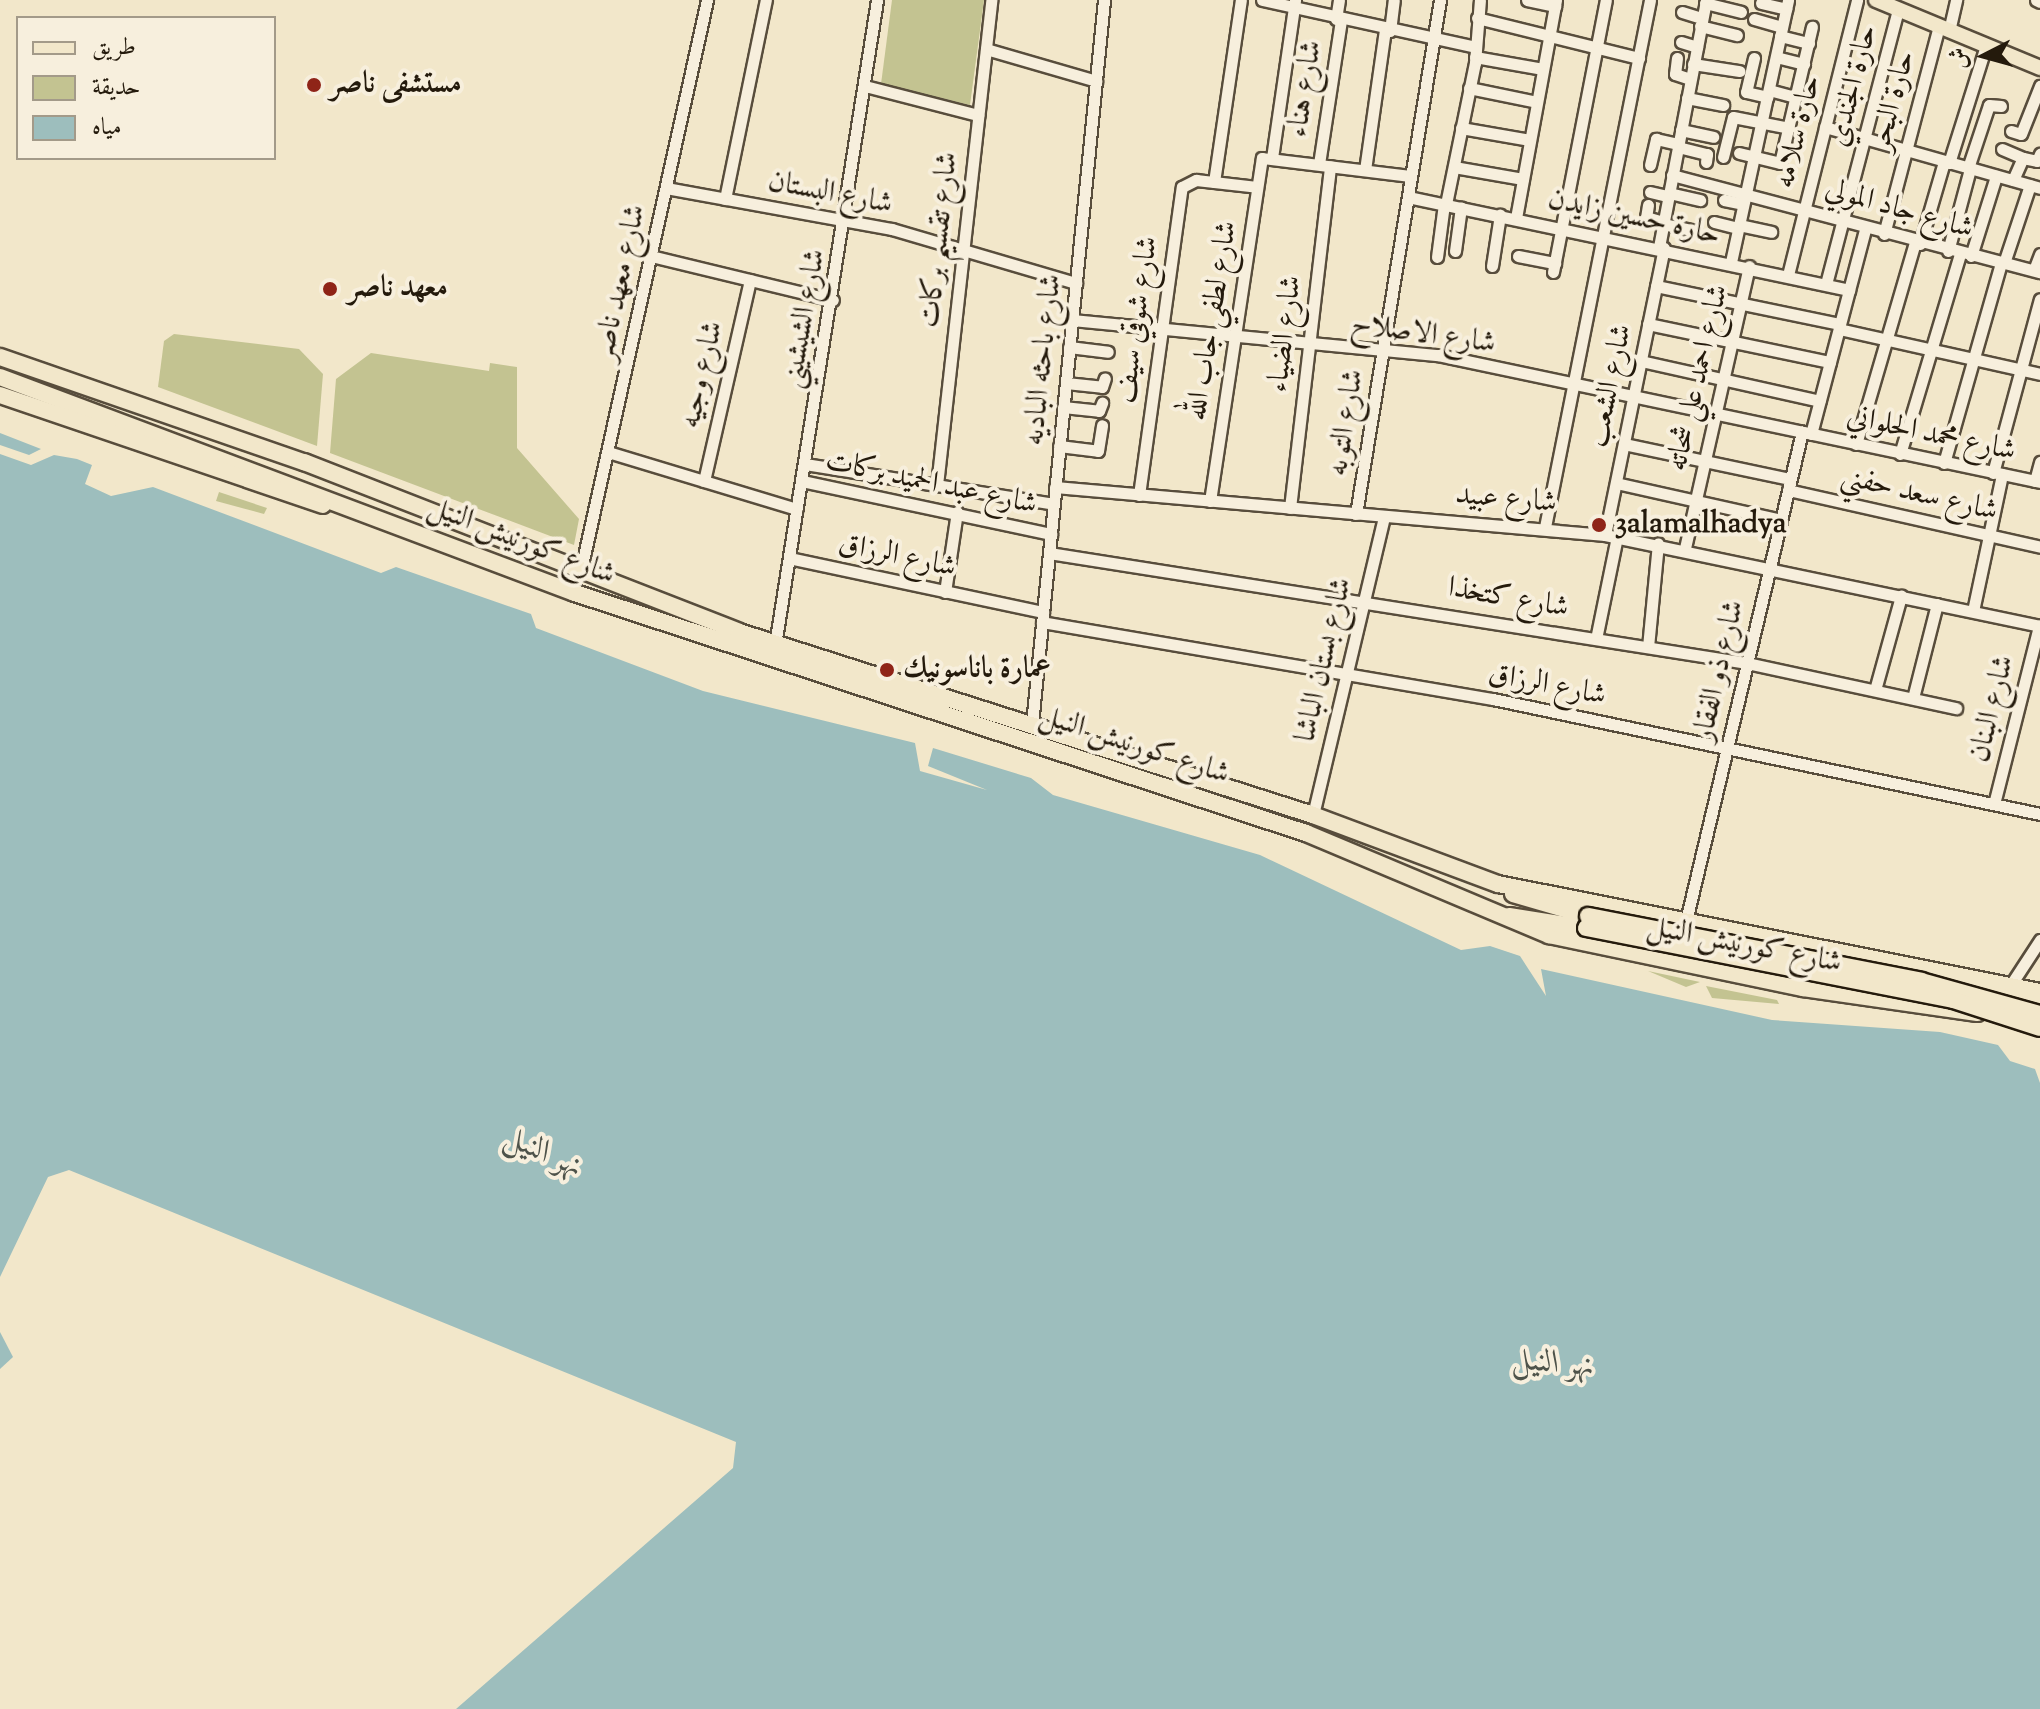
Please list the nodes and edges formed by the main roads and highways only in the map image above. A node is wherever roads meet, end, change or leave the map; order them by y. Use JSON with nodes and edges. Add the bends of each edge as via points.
{"nodes":[{"id":1,"x":1879,"y":1,"type":"edge"},
{"id":2,"x":2040,"y":68,"type":"edge"},
{"id":3,"x":0,"y":357,"type":"edge"},
{"id":4,"x":0,"y":377,"type":"edge"},
{"id":5,"x":0,"y":395,"type":"edge"},
{"id":6,"x":256,"y":445,"type":"junction"},
{"id":7,"x":304,"y":462,"type":"junction"},
{"id":8,"x":246,"y":466,"type":"junction"},
{"id":9,"x":295,"y":485,"type":"junction"},
{"id":10,"x":368,"y":514,"type":"junction"},
{"id":11,"x":1498,"y":884,"type":"junction"},
{"id":12,"x":1504,"y":916,"type":"junction"},
{"id":13,"x":1587,"y":922,"type":"junction"},
{"id":14,"x":2040,"y":992,"type":"edge"},
{"id":15,"x":1878,"y":998,"type":"junction"},
{"id":16,"x":2040,"y":1005,"type":"edge"},
{"id":17,"x":2040,"y":1014,"type":"edge"},
{"id":18,"x":2040,"y":1022,"type":"edge"},
{"id":19,"x":2040,"y":1028,"type":"edge"}],
"edges":[{"from":1,"to":2,"type":"main road"},
{"from":3,"to":6,"type":"highway","name":"شارع كورنيش النيل"},
{"from":4,"to":8,"type":"highway","name":"شارع كورنيش النيل"},
{"from":5,"to":10,"type":"highway","via":[[171,457]]},
{"from":6,"to":7,"type":"highway","name":"شارع كورنيش النيل"},
{"from":6,"to":8,"type":"highway","via":[[255,460]]},
{"from":7,"to":9,"type":"highway","via":[[293,474]]},
{"from":7,"to":11,"type":"highway","name":"شارع كورنيش النيل","via":[[580,575],[775,645],[1313,815]]},
{"from":8,"to":9,"type":"highway","name":"شارع كورنيش النيل"},
{"from":9,"to":10,"type":"highway","name":"شارع كورنيش النيل"},
{"from":10,"to":12,"type":"highway","name":"شارع كورنيش النيل","via":[[749,653],[1306,833]]},
{"from":11,"to":13,"type":"highway"},
{"from":11,"to":14,"type":"highway","name":"شارع كورنيش النيل"},
{"from":12,"to":13,"type":"highway"},
{"from":12,"to":15,"type":"highway","name":"شارع كورنيش النيل","via":[[1564,939]]},
{"from":13,"to":17,"type":"highway","bridge":true,"via":[[1921,981]]},
{"from":13,"to":19,"type":"highway","bridge":true,"via":[[1953,1000]]},
{"from":15,"to":16,"type":"highway","bridge":true,"via":[[1962,989]]},
{"from":15,"to":18,"type":"highway","name":"شارع كورنيش النيل"}]}
